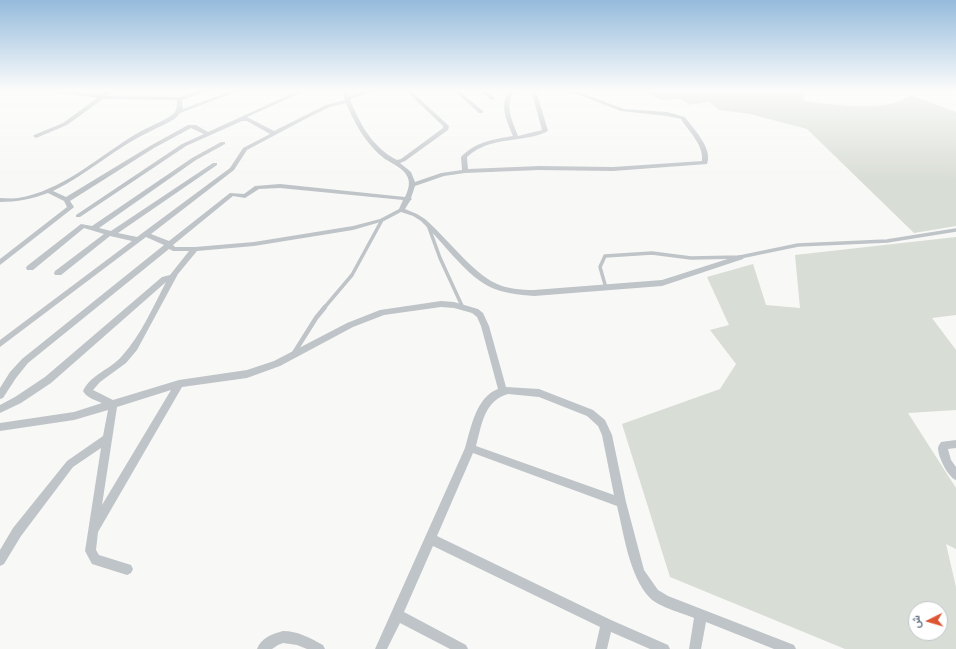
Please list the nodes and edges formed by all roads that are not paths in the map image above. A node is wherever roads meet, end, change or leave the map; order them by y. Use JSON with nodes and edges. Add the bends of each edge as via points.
{"nodes":[{"id":1,"x":70,"y":120,"type":"edge"},
{"id":2,"x":167,"y":120,"type":"edge"},
{"id":3,"x":237,"y":120,"type":"edge"},
{"id":4,"x":250,"y":120,"type":"edge"},
{"id":5,"x":300,"y":120,"type":"edge"},
{"id":6,"x":356,"y":120,"type":"edge"},
{"id":7,"x":440,"y":120,"type":"edge"},
{"id":8,"x":511,"y":120,"type":"edge"},
{"id":9,"x":543,"y":120,"type":"edge"},
{"id":10,"x":685,"y":120,"type":"edge"},
{"id":11,"x":206,"y":133,"type":"junction"},
{"id":12,"x":273,"y":134,"type":"junction"},
{"id":13,"x":36,"y":136,"type":"dead end"},
{"id":14,"x":516,"y":137,"type":"junction"},
{"id":15,"x":222,"y":143,"type":"dead end"},
{"id":16,"x":396,"y":162,"type":"junction"},
{"id":17,"x":215,"y":164,"type":"dead end"},
{"id":18,"x":465,"y":171,"type":"junction"},
{"id":19,"x":411,"y":185,"type":"junction"},
{"id":20,"x":49,"y":192,"type":"junction"},
{"id":21,"x":408,"y":199,"type":"junction"},
{"id":22,"x":0,"y":200,"type":"edge"},
{"id":23,"x":66,"y":200,"type":"junction"},
{"id":24,"x":401,"y":210,"type":"junction"},
{"id":25,"x":78,"y":216,"type":"dead end"},
{"id":26,"x":382,"y":220,"type":"junction"},
{"id":27,"x":428,"y":224,"type":"junction"},
{"id":28,"x":94,"y":228,"type":"junction"},
{"id":29,"x":956,"y":230,"type":"edge"},
{"id":30,"x":110,"y":233,"type":"junction"},
{"id":31,"x":145,"y":234,"type":"junction"},
{"id":32,"x":138,"y":240,"type":"junction"},
{"id":33,"x":170,"y":244,"type":"junction"},
{"id":34,"x":194,"y":250,"type":"junction"},
{"id":35,"x":740,"y":257,"type":"junction"},
{"id":36,"x":0,"y":263,"type":"edge"},
{"id":37,"x":30,"y":268,"type":"dead end"},
{"id":38,"x":58,"y":273,"type":"dead end"},
{"id":39,"x":173,"y":277,"type":"junction"},
{"id":40,"x":606,"y":288,"type":"junction"},
{"id":41,"x":463,"y":308,"type":"junction"},
{"id":42,"x":0,"y":344,"type":"edge"},
{"id":43,"x":291,"y":357,"type":"junction"},
{"id":44,"x":179,"y":384,"type":"junction"},
{"id":45,"x":503,"y":391,"type":"junction"},
{"id":46,"x":0,"y":395,"type":"edge"},
{"id":47,"x":113,"y":404,"type":"junction"},
{"id":48,"x":0,"y":409,"type":"edge"},
{"id":49,"x":0,"y":427,"type":"edge"},
{"id":50,"x":108,"y":438,"type":"junction"},
{"id":51,"x":956,"y":444,"type":"edge"},
{"id":52,"x":470,"y":448,"type":"junction"},
{"id":53,"x":956,"y":475,"type":"edge"},
{"id":54,"x":620,"y":502,"type":"junction"},
{"id":55,"x":91,"y":534,"type":"junction"},
{"id":56,"x":431,"y":539,"type":"junction"},
{"id":57,"x":0,"y":560,"type":"edge"},
{"id":58,"x":127,"y":569,"type":"dead end"},
{"id":59,"x":701,"y":614,"type":"junction"},
{"id":60,"x":397,"y":615,"type":"junction"},
{"id":61,"x":607,"y":624,"type":"junction"},
{"id":62,"x":263,"y":649,"type":"edge"},
{"id":63,"x":319,"y":649,"type":"edge"},
{"id":64,"x":381,"y":649,"type":"edge"},
{"id":65,"x":462,"y":649,"type":"edge"},
{"id":66,"x":601,"y":649,"type":"edge"},
{"id":67,"x":664,"y":649,"type":"edge"},
{"id":68,"x":695,"y":649,"type":"edge"},
{"id":69,"x":790,"y":649,"type":"edge"}],
"edges":[{"from":1,"to":13,"type":"street"},
{"from":2,"to":20,"type":"street","via":[[135,137]]},
{"from":3,"to":11,"type":"street"},
{"from":4,"to":12,"type":"street"},
{"from":5,"to":12,"type":"street"},
{"from":6,"to":16,"type":"street","via":[[377,147]]},
{"from":7,"to":16,"type":"street","via":[[446,129],[402,162]]},
{"from":8,"to":14,"type":"street"},
{"from":9,"to":14,"type":"street","via":[[546,130]]},
{"from":10,"to":18,"type":"street","via":[[703,148],[705,163],[613,169]]},
{"from":11,"to":23,"type":"street","via":[[190,126]]},
{"from":11,"to":25,"type":"street"},
{"from":12,"to":31,"type":"street","via":[[242,151],[235,167]]},
{"from":14,"to":18,"type":"street","via":[[488,142],[470,150],[464,157]]},
{"from":15,"to":28,"type":"street","via":[[194,159]]},
{"from":16,"to":19,"type":"street","via":[[411,176]]},
{"from":17,"to":30,"type":"street"},
{"from":18,"to":19,"type":"street","via":[[443,174]]},
{"from":19,"to":21,"type":"street"},
{"from":20,"to":22,"type":"street","via":[[18,201]]},
{"from":20,"to":23,"type":"street"},
{"from":21,"to":24,"type":"street"},
{"from":21,"to":33,"type":"street","via":[[280,186],[257,187],[247,195],[230,195]]},
{"from":23,"to":36,"type":"street","via":[[71,206],[70,209]]},
{"from":24,"to":26,"type":"street"},
{"from":24,"to":27,"type":"street","via":[[415,215]]},
{"from":26,"to":34,"type":"street","via":[[353,228],[310,233],[269,242]]},
{"from":26,"to":43,"type":"lane","via":[[352,274],[316,318]]},
{"from":27,"to":40,"type":"street","via":[[491,284],[534,294]]},
{"from":27,"to":41,"type":"lane"},
{"from":28,"to":30,"type":"street"},
{"from":28,"to":37,"type":"street","via":[[83,226]]},
{"from":29,"to":35,"type":"lane","via":[[887,241],[798,245]]},
{"from":30,"to":32,"type":"street"},
{"from":30,"to":38,"type":"street"},
{"from":31,"to":32,"type":"street"},
{"from":31,"to":33,"type":"street"},
{"from":32,"to":42,"type":"street"},
{"from":33,"to":34,"type":"street","via":[[173,249]]},
{"from":33,"to":46,"type":"street","via":[[25,361]]},
{"from":34,"to":39,"type":"street"},
{"from":35,"to":40,"type":"street","via":[[662,283]]},
{"from":35,"to":40,"type":"lane","via":[[691,258],[652,254],[605,256],[602,260],[601,276]]},
{"from":39,"to":47,"type":"street","via":[[134,348],[115,368],[87,388],[94,396]]},
{"from":39,"to":48,"type":"street","via":[[165,279],[48,380]]},
{"from":41,"to":43,"type":"street","via":[[441,304],[383,312],[350,325]]},
{"from":41,"to":45,"type":"street","via":[[476,311],[482,319]]},
{"from":43,"to":44,"type":"street","via":[[247,374]]},
{"from":44,"to":47,"type":"street"},
{"from":44,"to":55,"type":"street"},
{"from":45,"to":52,"type":"street","via":[[487,401]]},
{"from":45,"to":54,"type":"street","via":[[539,393],[598,418],[607,435]]},
{"from":47,"to":49,"type":"street","via":[[74,416]]},
{"from":47,"to":50,"type":"street"},
{"from":50,"to":55,"type":"street"},
{"from":50,"to":57,"type":"street","via":[[70,464],[17,532]]},
{"from":51,"to":53,"type":"street","via":[[944,445],[943,450]]},
{"from":52,"to":54,"type":"street"},
{"from":52,"to":56,"type":"street"},
{"from":54,"to":59,"type":"street","via":[[635,560],[645,584],[664,600]]},
{"from":55,"to":58,"type":"street","via":[[90,552],[96,560]]},
{"from":56,"to":60,"type":"street"},
{"from":56,"to":61,"type":"street"},
{"from":59,"to":68,"type":"street"},
{"from":59,"to":69,"type":"street"},
{"from":60,"to":64,"type":"street"},
{"from":60,"to":65,"type":"street"},
{"from":61,"to":66,"type":"street"},
{"from":61,"to":67,"type":"street"},
{"from":62,"to":63,"type":"street","via":[[270,641],[286,636]]}]}
